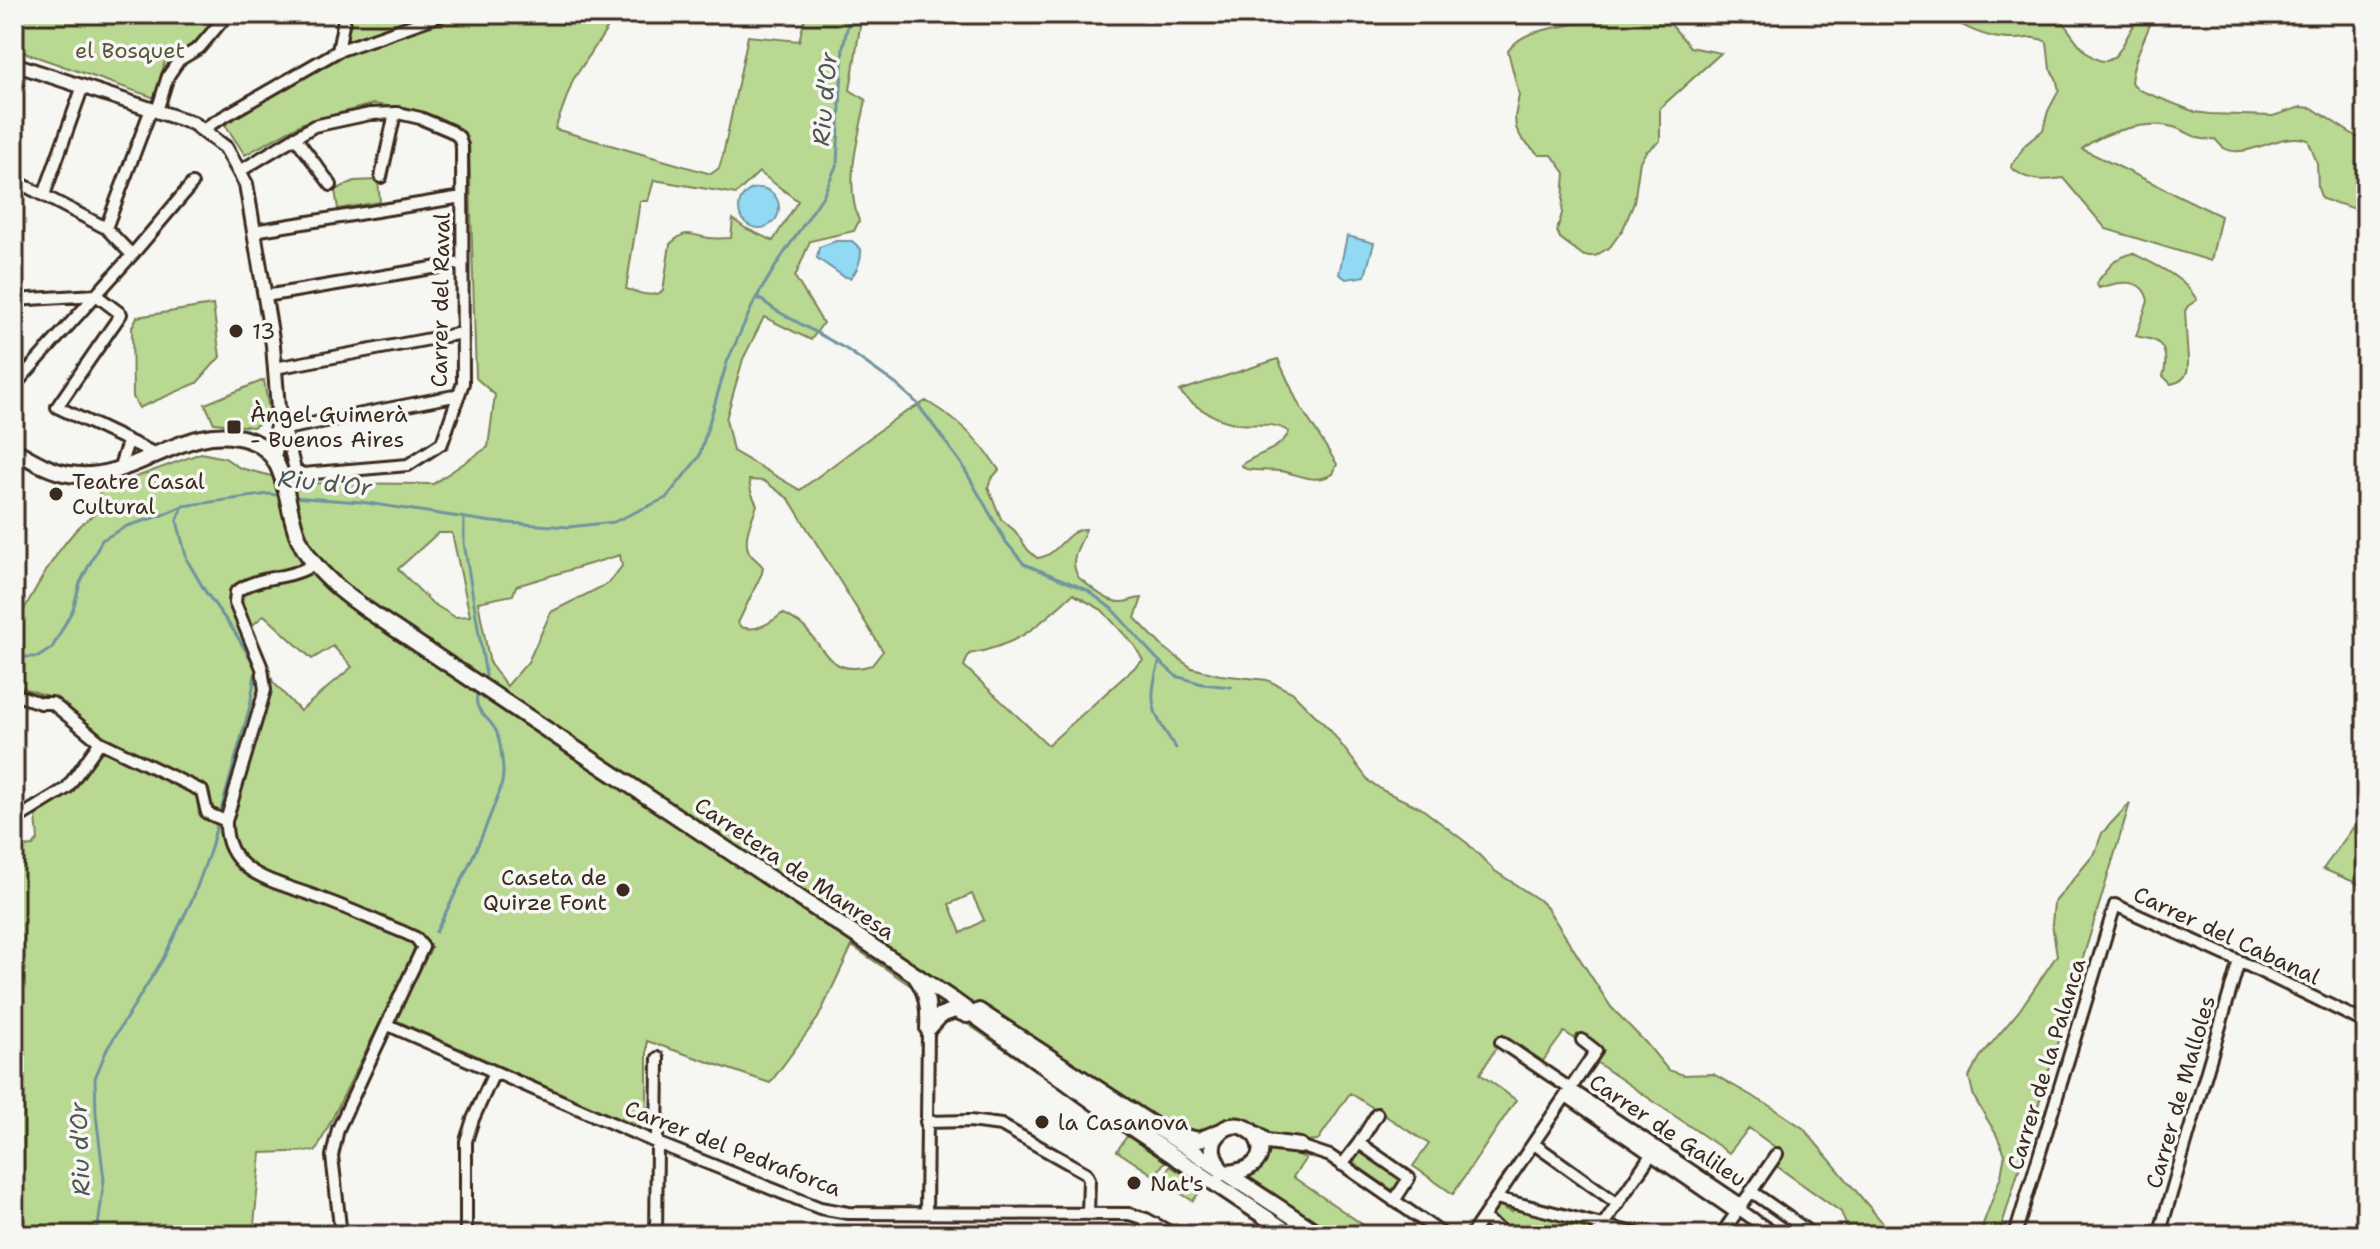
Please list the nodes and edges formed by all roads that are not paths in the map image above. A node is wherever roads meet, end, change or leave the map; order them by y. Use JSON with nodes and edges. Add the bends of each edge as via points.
{"nodes":[{"id":1,"x":223,"y":14,"type":"edge"},
{"id":2,"x":345,"y":14,"type":"edge"},
{"id":3,"x":444,"y":14,"type":"edge"},
{"id":4,"x":338,"y":51,"type":"junction"},
{"id":5,"x":14,"y":64,"type":"edge"},
{"id":6,"x":83,"y":86,"type":"junction"},
{"id":7,"x":154,"y":110,"type":"junction"},
{"id":8,"x":395,"y":113,"type":"junction"},
{"id":9,"x":203,"y":131,"type":"junction"},
{"id":10,"x":295,"y":137,"type":"junction"},
{"id":11,"x":240,"y":171,"type":"junction"},
{"id":12,"x":381,"y":177,"type":"dead end"},
{"id":13,"x":14,"y":180,"type":"edge"},
{"id":14,"x":192,"y":184,"type":"dead end"},
{"id":15,"x":331,"y":185,"type":"dead end"},
{"id":16,"x":44,"y":195,"type":"junction"},
{"id":17,"x":462,"y":197,"type":"junction"},
{"id":18,"x":106,"y":228,"type":"junction"},
{"id":19,"x":254,"y":231,"type":"junction"},
{"id":20,"x":132,"y":255,"type":"junction"},
{"id":21,"x":462,"y":263,"type":"junction"},
{"id":22,"x":96,"y":295,"type":"junction"},
{"id":23,"x":265,"y":296,"type":"junction"},
{"id":24,"x":14,"y":300,"type":"edge"},
{"id":25,"x":462,"y":333,"type":"junction"},
{"id":26,"x":275,"y":368,"type":"junction"},
{"id":27,"x":14,"y":386,"type":"edge"},
{"id":28,"x":459,"y":395,"type":"junction"},
{"id":29,"x":280,"y":429,"type":"junction"},
{"id":30,"x":128,"y":442,"type":"junction"},
{"id":31,"x":260,"y":445,"type":"junction"},
{"id":32,"x":14,"y":450,"type":"edge"},
{"id":33,"x":158,"y":455,"type":"junction"},
{"id":34,"x":273,"y":458,"type":"junction"},
{"id":35,"x":118,"y":471,"type":"junction"},
{"id":36,"x":315,"y":563,"type":"junction"},
{"id":37,"x":14,"y":694,"type":"edge"},
{"id":38,"x":100,"y":742,"type":"junction"},
{"id":39,"x":14,"y":818,"type":"edge"},
{"id":40,"x":225,"y":821,"type":"junction"},
{"id":41,"x":2115,"y":905,"type":"joint"},
{"id":42,"x":2239,"y":961,"type":"junction"},
{"id":43,"x":912,"y":973,"type":"junction"},
{"id":44,"x":953,"y":1000,"type":"junction"},
{"id":45,"x":975,"y":1018,"type":"junction"},
{"id":46,"x":2366,"y":1023,"type":"edge"},
{"id":47,"x":388,"y":1025,"type":"junction"},
{"id":48,"x":928,"y":1029,"type":"junction"},
{"id":49,"x":1582,"y":1040,"type":"dead end"},
{"id":50,"x":1501,"y":1042,"type":"dead end"},
{"id":51,"x":658,"y":1058,"type":"dead end"},
{"id":52,"x":494,"y":1073,"type":"junction"},
{"id":53,"x":1569,"y":1092,"type":"junction"},
{"id":54,"x":1377,"y":1114,"type":"dead end"},
{"id":55,"x":926,"y":1122,"type":"junction"},
{"id":56,"x":1130,"y":1126,"type":"junction"},
{"id":57,"x":1158,"y":1128,"type":"junction"},
{"id":58,"x":1221,"y":1131,"type":"junction"},
{"id":59,"x":1252,"y":1131,"type":"junction"},
{"id":60,"x":657,"y":1143,"type":"junction"},
{"id":61,"x":1359,"y":1143,"type":"junction"},
{"id":62,"x":1534,"y":1144,"type":"junction"},
{"id":63,"x":1300,"y":1146,"type":"junction"},
{"id":64,"x":1654,"y":1151,"type":"junction"},
{"id":65,"x":1777,"y":1154,"type":"dead end"},
{"id":66,"x":1255,"y":1163,"type":"junction"},
{"id":67,"x":1342,"y":1165,"type":"junction"},
{"id":68,"x":1224,"y":1173,"type":"junction"},
{"id":69,"x":1751,"y":1191,"type":"junction"},
{"id":70,"x":1496,"y":1198,"type":"junction"},
{"id":71,"x":1394,"y":1201,"type":"junction"},
{"id":72,"x":1618,"y":1204,"type":"junction"},
{"id":73,"x":1739,"y":1209,"type":"junction"},
{"id":74,"x":926,"y":1213,"type":"junction"},
{"id":75,"x":1088,"y":1214,"type":"junction"},
{"id":76,"x":1295,"y":1218,"type":"junction"},
{"id":77,"x":1483,"y":1218,"type":"junction"},
{"id":78,"x":1146,"y":1219,"type":"junction"},
{"id":79,"x":1599,"y":1230,"type":"edge"},
{"id":80,"x":341,"y":1235,"type":"edge"},
{"id":81,"x":466,"y":1235,"type":"edge"},
{"id":82,"x":656,"y":1235,"type":"edge"},
{"id":83,"x":1146,"y":1235,"type":"edge"},
{"id":84,"x":1175,"y":1235,"type":"edge"},
{"id":85,"x":1294,"y":1235,"type":"edge"},
{"id":86,"x":1321,"y":1235,"type":"edge"},
{"id":87,"x":1444,"y":1235,"type":"edge"},
{"id":88,"x":1471,"y":1235,"type":"edge"},
{"id":89,"x":1508,"y":1235,"type":"edge"},
{"id":90,"x":1641,"y":1235,"type":"edge"},
{"id":91,"x":1721,"y":1235,"type":"edge"},
{"id":92,"x":1776,"y":1235,"type":"edge"},
{"id":93,"x":1801,"y":1235,"type":"edge"},
{"id":94,"x":2015,"y":1235,"type":"edge"},
{"id":95,"x":2159,"y":1235,"type":"edge"}],
"edges":[{"from":1,"to":7,"type":"street","via":[[199,48],[179,60]]},
{"from":2,"to":4,"type":"street"},
{"from":3,"to":4,"type":"street"},
{"from":4,"to":9,"type":"street"},
{"from":5,"to":6,"type":"street"},
{"from":6,"to":7,"type":"street"},
{"from":6,"to":16,"type":"street"},
{"from":7,"to":9,"type":"street"},
{"from":7,"to":18,"type":"street"},
{"from":8,"to":10,"type":"street","via":[[314,126]]},
{"from":8,"to":12,"type":"street"},
{"from":8,"to":17,"type":"street","name":"Carrer del Raval","via":[[437,124],[459,137]]},
{"from":9,"to":11,"type":"street","via":[[226,148]]},
{"from":10,"to":11,"type":"street"},
{"from":10,"to":15,"type":"street"},
{"from":11,"to":19,"type":"street"},
{"from":13,"to":16,"type":"street"},
{"from":14,"to":20,"type":"street"},
{"from":16,"to":18,"type":"street"},
{"from":17,"to":19,"type":"street"},
{"from":17,"to":21,"type":"street","name":"Carrer del Raval"},
{"from":18,"to":20,"type":"street"},
{"from":19,"to":23,"type":"street"},
{"from":20,"to":22,"type":"street"},
{"from":21,"to":23,"type":"street"},
{"from":21,"to":25,"type":"street","name":"Carrer del Raval"},
{"from":22,"to":24,"type":"street"},
{"from":22,"to":27,"type":"street"},
{"from":22,"to":30,"type":"street","via":[[121,314],[57,407]]},
{"from":23,"to":26,"type":"street"},
{"from":25,"to":26,"type":"street"},
{"from":25,"to":28,"type":"street","name":"Carrer del Raval"},
{"from":26,"to":29,"type":"street"},
{"from":28,"to":29,"type":"street"},
{"from":28,"to":29,"type":"street","name":"Carrer del Raval","via":[[442,443],[408,465],[303,474],[295,470]]},
{"from":29,"to":31,"type":"street"},
{"from":29,"to":34,"type":"street"},
{"from":30,"to":33,"type":"street"},
{"from":30,"to":35,"type":"street"},
{"from":31,"to":33,"type":"main road","via":[[211,435]]},
{"from":31,"to":34,"type":"main road"},
{"from":32,"to":35,"type":"main road","via":[[70,475]]},
{"from":33,"to":35,"type":"main road"},
{"from":34,"to":36,"type":"main road","name":"Carretera de Manresa","via":[[299,540]]},
{"from":36,"to":40,"type":"street","via":[[236,592],[235,603],[262,668],[265,690]]},
{"from":36,"to":43,"type":"main road","name":"Carretera de Manresa","via":[[348,595],[474,682]]},
{"from":37,"to":38,"type":"street","via":[[52,703]]},
{"from":38,"to":39,"type":"street","via":[[67,788]]},
{"from":38,"to":40,"type":"street","via":[[202,791],[209,815]]},
{"from":40,"to":47,"type":"street","via":[[232,852],[259,877],[416,938],[422,947]]},
{"from":41,"to":42,"type":"street","name":"Carrer del Cabanal"},
{"from":41,"to":94,"type":"street","name":"Carrer de la Palanca"},
{"from":42,"to":46,"type":"street","name":"Carrer del Cabanal"},
{"from":42,"to":95,"type":"street","name":"Carrer de Malloles"},
{"from":43,"to":44,"type":"main road","name":"Carretera de Manresa"},
{"from":43,"to":48,"type":"main road","via":[[927,997]]},
{"from":44,"to":45,"type":"main road","name":"Carretera de Manresa"},
{"from":44,"to":57,"type":"main road","via":[[999,1022]]},
{"from":45,"to":48,"type":"main road","via":[[955,1010]]},
{"from":45,"to":56,"type":"main road","name":"Carretera de Manresa"},
{"from":47,"to":52,"type":"street","name":"Carrer del Pedraforca"},
{"from":47,"to":80,"type":"street","via":[[335,1142]]},
{"from":48,"to":55,"type":"street"},
{"from":49,"to":53,"type":"street","via":[[1596,1051]]},
{"from":50,"to":53,"type":"street","name":"Carrer de Galileu"},
{"from":51,"to":60,"type":"street"},
{"from":52,"to":60,"type":"street","name":"Carrer del Pedraforca"},
{"from":52,"to":81,"type":"street","via":[[466,1141]]},
{"from":53,"to":62,"type":"street"},
{"from":53,"to":64,"type":"street","name":"Carrer de Galileu"},
{"from":54,"to":61,"type":"street"},
{"from":55,"to":74,"type":"street"},
{"from":55,"to":75,"type":"street","via":[[1001,1125],[1086,1173]]},
{"from":56,"to":68,"type":"main road","via":[[1207,1169]]},
{"from":56,"to":85,"type":"main road","name":"Carretera de Manresa"},
{"from":57,"to":58,"type":"main road","via":[[1199,1140]]},
{"from":57,"to":68,"type":"main road"},
{"from":58,"to":59,"type":"main road","via":[[1236,1125]]},
{"from":58,"to":68,"type":"main road","via":[[1213,1153]]},
{"from":59,"to":63,"type":"main road","via":[[1267,1142]]},
{"from":59,"to":66,"type":"main road","via":[[1260,1147]]},
{"from":60,"to":74,"type":"street","name":"Carrer del Pedraforca","via":[[820,1208]]},
{"from":60,"to":82,"type":"street"},
{"from":61,"to":67,"type":"street"},
{"from":61,"to":71,"type":"street","via":[[1409,1178]]},
{"from":62,"to":70,"type":"street"},
{"from":62,"to":72,"type":"street"},
{"from":63,"to":66,"type":"main road"},
{"from":63,"to":67,"type":"street"},
{"from":64,"to":72,"type":"street"},
{"from":64,"to":73,"type":"street","name":"Carrer de Galileu"},
{"from":65,"to":69,"type":"street"},
{"from":66,"to":68,"type":"main road","via":[[1241,1172]]},
{"from":66,"to":76,"type":"main road","via":[[1260,1187]]},
{"from":67,"to":71,"type":"street"},
{"from":68,"to":76,"type":"main road"},
{"from":68,"to":85,"type":"main road","via":[[1229,1184]]},
{"from":69,"to":73,"type":"street"},
{"from":69,"to":93,"type":"street","via":[[1805,1229]]},
{"from":70,"to":77,"type":"street"},
{"from":70,"to":79,"type":"street"},
{"from":71,"to":87,"type":"street"},
{"from":72,"to":79,"type":"street"},
{"from":73,"to":91,"type":"street"},
{"from":73,"to":92,"type":"street","name":"Carrer de Galileu"},
{"from":74,"to":75,"type":"street","name":"Carrer del Pedraforca"},
{"from":75,"to":78,"type":"street","name":"Carrer del Pedraforca"},
{"from":76,"to":86,"type":"main road"},
{"from":77,"to":88,"type":"street"},
{"from":77,"to":89,"type":"street"},
{"from":78,"to":83,"type":"street"},
{"from":78,"to":84,"type":"street","name":"Carrer del Pedraforca"},
{"from":79,"to":90,"type":"street"}]}
